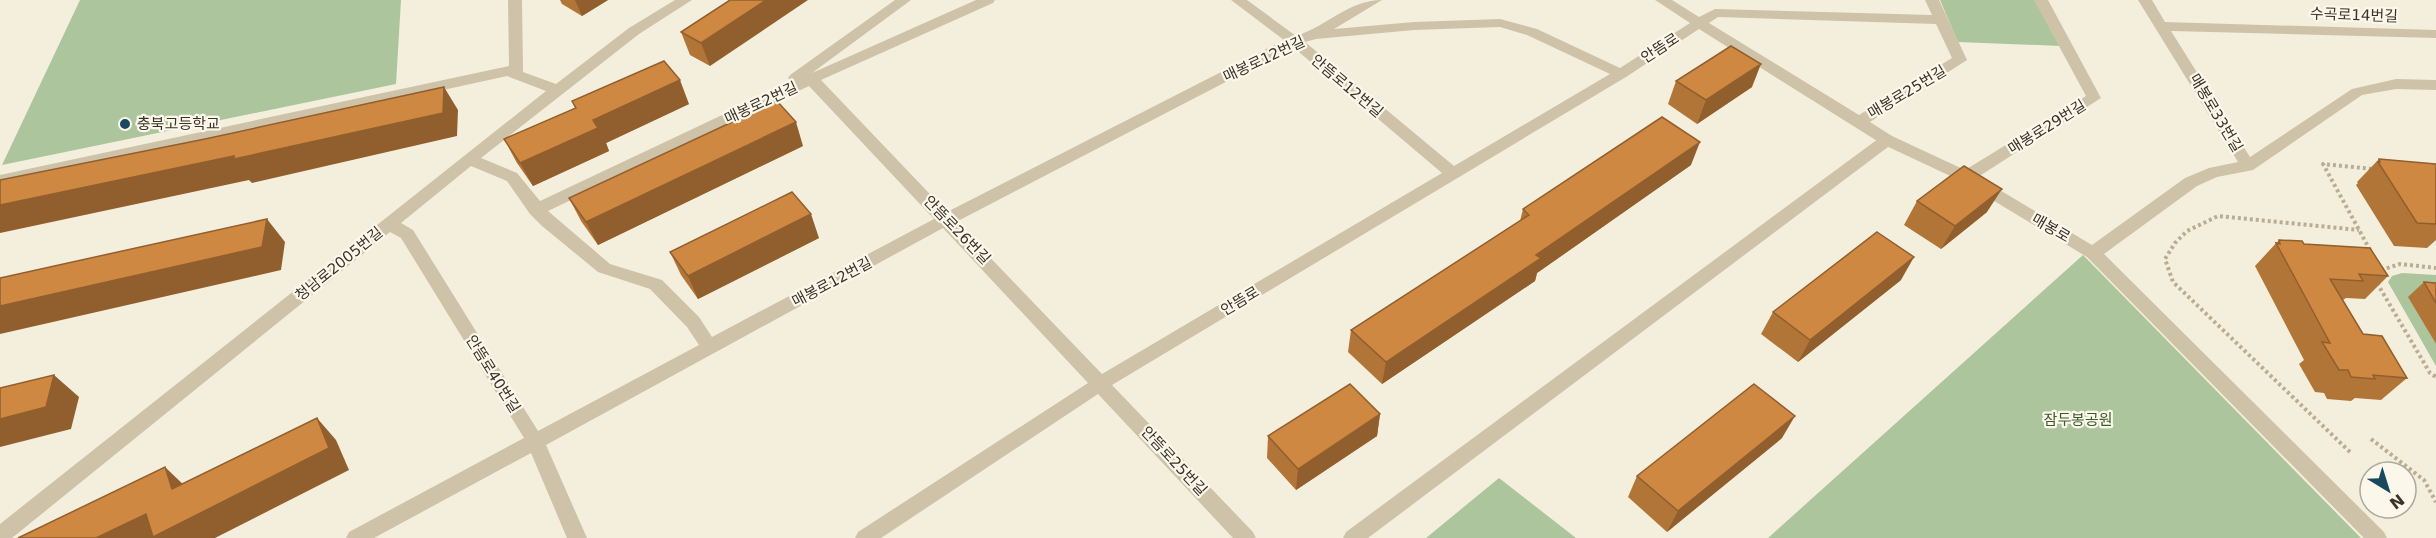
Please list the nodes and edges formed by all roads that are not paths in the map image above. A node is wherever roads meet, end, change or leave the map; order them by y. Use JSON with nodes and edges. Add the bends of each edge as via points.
{"nodes":[{"id":1,"x":515,"y":0,"type":"edge"},
{"id":2,"x":685,"y":0,"type":"edge"},
{"id":3,"x":904,"y":0,"type":"edge"},
{"id":4,"x":952,"y":0,"type":"edge"},
{"id":5,"x":988,"y":0,"type":"edge"},
{"id":6,"x":1238,"y":0,"type":"edge"},
{"id":7,"x":1375,"y":0,"type":"edge"},
{"id":8,"x":1662,"y":0,"type":"edge"},
{"id":9,"x":1932,"y":0,"type":"edge"},
{"id":10,"x":2041,"y":0,"type":"edge"},
{"id":11,"x":2145,"y":0,"type":"edge"},
{"id":12,"x":962,"y":12,"type":"junction"},
{"id":13,"x":1941,"y":20,"type":"junction"},
{"id":14,"x":1700,"y":23,"type":"junction"},
{"id":15,"x":2163,"y":26,"type":"junction"},
{"id":16,"x":2436,"y":34,"type":"edge"},
{"id":17,"x":1313,"y":35,"type":"junction"},
{"id":18,"x":1294,"y":41,"type":"junction"},
{"id":19,"x":1621,"y":74,"type":"junction"},
{"id":20,"x":516,"y":75,"type":"junction"},
{"id":21,"x":811,"y":79,"type":"junction"},
{"id":22,"x":2436,"y":85,"type":"edge"},
{"id":23,"x":557,"y":90,"type":"junction"},
{"id":24,"x":761,"y":103,"type":"junction"},
{"id":25,"x":1859,"y":122,"type":"junction"},
{"id":26,"x":1887,"y":140,"type":"junction"},
{"id":27,"x":469,"y":159,"type":"junction"},
{"id":28,"x":2248,"y":166,"type":"junction"},
{"id":29,"x":1453,"y":174,"type":"junction"},
{"id":30,"x":1966,"y":177,"type":"junction"},
{"id":31,"x":0,"y":181,"type":"edge"},
{"id":32,"x":536,"y":210,"type":"junction"},
{"id":33,"x":947,"y":219,"type":"junction"},
{"id":34,"x":389,"y":224,"type":"junction"},
{"id":35,"x":2093,"y":253,"type":"junction"},
{"id":36,"x":710,"y":348,"type":"junction"},
{"id":37,"x":1101,"y":383,"type":"junction"},
{"id":38,"x":535,"y":441,"type":"junction"},
{"id":39,"x":0,"y":536,"type":"edge"},
{"id":40,"x":356,"y":538,"type":"edge"},
{"id":41,"x":577,"y":538,"type":"edge"},
{"id":42,"x":865,"y":538,"type":"edge"},
{"id":43,"x":1246,"y":538,"type":"edge"},
{"id":44,"x":1353,"y":538,"type":"edge"},
{"id":45,"x":2376,"y":538,"type":"edge"}],
"edges":[{"from":1,"to":20,"type":"street"},
{"from":2,"to":23,"type":"street","name":"청남로2005번길","via":[[634,31]]},
{"from":3,"to":24,"type":"street"},
{"from":4,"to":12,"type":"street"},
{"from":5,"to":12,"type":"street","name":"매봉로2번길"},
{"from":6,"to":18,"type":"street","name":"안뜸로12번길"},
{"from":7,"to":17,"type":"street","name":"매봉로12번길"},
{"from":8,"to":14,"type":"street","name":"매봉로"},
{"from":9,"to":13,"type":"street","name":"매봉로25번길"},
{"from":10,"to":30,"type":"street","name":"매봉로29번길","via":[[2094,98]]},
{"from":11,"to":15,"type":"street","name":"매봉로33번길"},
{"from":12,"to":21,"type":"street","name":"매봉로2번길"},
{"from":13,"to":14,"type":"street","name":"안뜸로","via":[[1715,13]]},
{"from":13,"to":25,"type":"street","name":"매봉로25번길","via":[[1960,60]]},
{"from":14,"to":19,"type":"street","name":"안뜸로"},
{"from":14,"to":25,"type":"street","name":"매봉로"},
{"from":15,"to":16,"type":"street","name":"수곡로14번길"},
{"from":15,"to":28,"type":"street","name":"매봉로33번길"},
{"from":17,"to":18,"type":"street","name":"매봉로12번길"},
{"from":17,"to":19,"type":"street","name":"매봉로12번길","via":[[1500,23],[1532,32]]},
{"from":18,"to":29,"type":"street","name":"안뜸로12번길"},
{"from":18,"to":33,"type":"street","name":"매봉로12번길"},
{"from":19,"to":29,"type":"street","name":"안뜸로"},
{"from":20,"to":23,"type":"street"},
{"from":20,"to":31,"type":"street","via":[[509,72]]},
{"from":21,"to":24,"type":"street","name":"매봉로2번길"},
{"from":21,"to":33,"type":"street","name":"안뜸로26번길"},
{"from":22,"to":28,"type":"street","via":[[2376,85],[2357,92]]},
{"from":23,"to":27,"type":"street","name":"청남로2005번길"},
{"from":24,"to":32,"type":"street","name":"매봉로2번길"},
{"from":25,"to":26,"type":"street","name":"매봉로"},
{"from":26,"to":30,"type":"street","name":"매봉로"},
{"from":26,"to":44,"type":"street"},
{"from":27,"to":32,"type":"street","via":[[512,177]]},
{"from":27,"to":34,"type":"street","name":"청남로2005번길"},
{"from":28,"to":35,"type":"street","name":"매봉로33번길","via":[[2214,172],[2191,182]]},
{"from":29,"to":37,"type":"street","name":"안뜸로"},
{"from":30,"to":35,"type":"street","name":"매봉로"},
{"from":32,"to":36,"type":"street","via":[[604,268],[656,284],[693,322]]},
{"from":33,"to":36,"type":"street","name":"매봉로12번길"},
{"from":33,"to":37,"type":"street","name":"안뜸로26번길"},
{"from":34,"to":38,"type":"street","name":"안뜸로40번길","via":[[407,234]]},
{"from":34,"to":39,"type":"street","name":"청남로2005번길"},
{"from":35,"to":45,"type":"street","name":"매봉로"},
{"from":36,"to":38,"type":"street","name":"매봉로12번길"},
{"from":37,"to":42,"type":"street","name":"안뜸로"},
{"from":37,"to":43,"type":"street","name":"안뜸로25번길"},
{"from":38,"to":40,"type":"street","name":"매봉로12번길"},
{"from":38,"to":41,"type":"street","name":"안뜸로40번길"}]}
